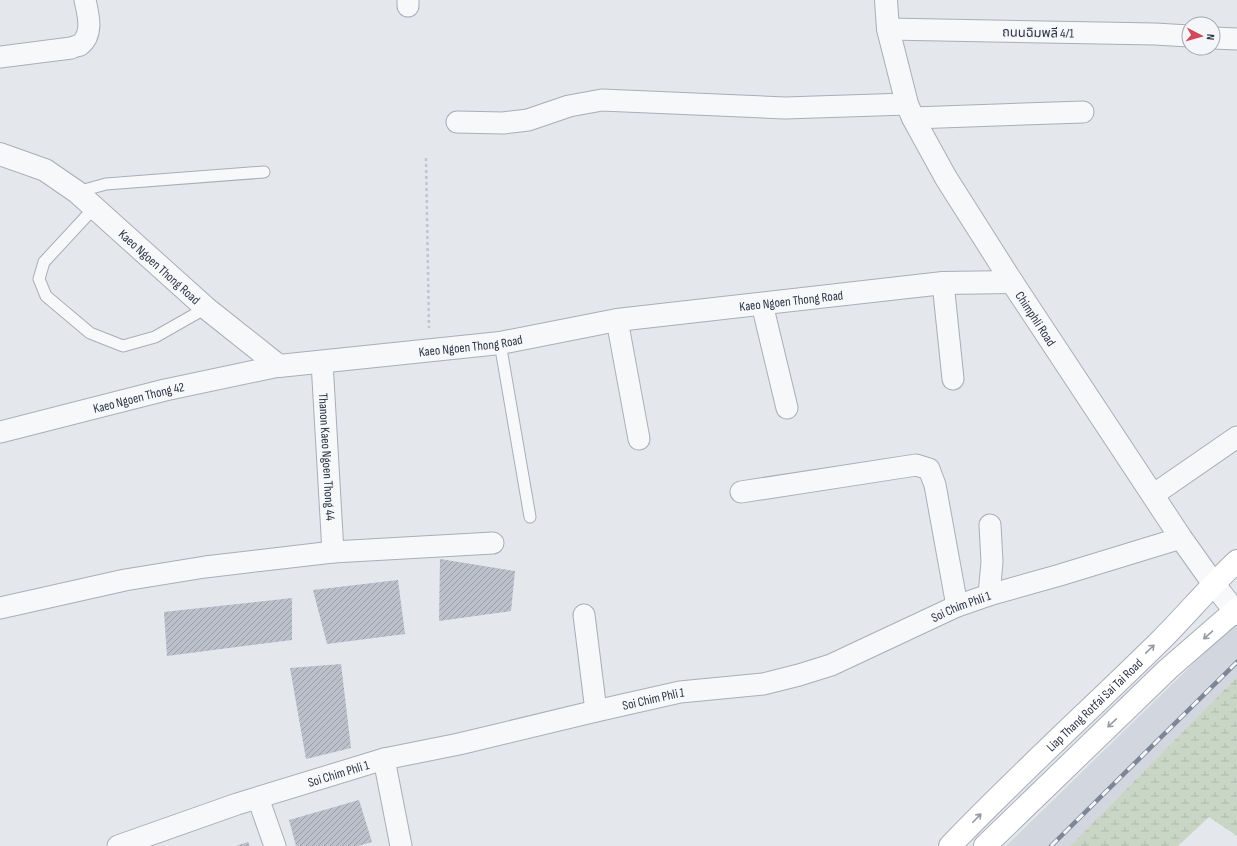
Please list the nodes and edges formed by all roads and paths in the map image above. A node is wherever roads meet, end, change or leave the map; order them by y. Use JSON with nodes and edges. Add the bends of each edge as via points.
{"nodes":[{"id":1,"x":85,"y":0,"type":"edge"},
{"id":2,"x":886,"y":0,"type":"edge"},
{"id":3,"x":888,"y":29,"type":"junction"},
{"id":4,"x":1181,"y":36,"type":"edge"},
{"id":5,"x":1221,"y":38,"type":"edge"},
{"id":6,"x":1237,"y":39,"type":"edge"},
{"id":7,"x":0,"y":57,"type":"edge"},
{"id":8,"x":910,"y":111,"type":"junction"},
{"id":9,"x":1083,"y":112,"type":"dead end"},
{"id":10,"x":456,"y":122,"type":"dead end"},
{"id":11,"x":0,"y":154,"type":"edge"},
{"id":12,"x":426,"y":158,"type":"dead end"},
{"id":13,"x":264,"y":172,"type":"dead end"},
{"id":14,"x":77,"y":192,"type":"junction"},
{"id":15,"x":94,"y":208,"type":"junction"},
{"id":16,"x":1012,"y":282,"type":"junction"},
{"id":17,"x":943,"y":284,"type":"junction"},
{"id":18,"x":762,"y":304,"type":"junction"},
{"id":19,"x":206,"y":308,"type":"junction"},
{"id":20,"x":617,"y":320,"type":"junction"},
{"id":21,"x":500,"y":343,"type":"junction"},
{"id":22,"x":429,"y":351,"type":"junction"},
{"id":23,"x":322,"y":362,"type":"junction"},
{"id":24,"x":279,"y":366,"type":"junction"},
{"id":25,"x":953,"y":379,"type":"dead end"},
{"id":26,"x":787,"y":408,"type":"dead end"},
{"id":27,"x":0,"y":432,"type":"edge"},
{"id":28,"x":1237,"y":437,"type":"edge"},
{"id":29,"x":639,"y":438,"type":"dead end"},
{"id":30,"x":741,"y":492,"type":"dead end"},
{"id":31,"x":1154,"y":495,"type":"junction"},
{"id":32,"x":530,"y":517,"type":"dead end"},
{"id":33,"x":990,"y":525,"type":"dead end"},
{"id":34,"x":1182,"y":538,"type":"junction"},
{"id":35,"x":493,"y":543,"type":"dead end"},
{"id":36,"x":333,"y":552,"type":"junction"},
{"id":37,"x":1237,"y":561,"type":"edge"},
{"id":38,"x":1213,"y":583,"type":"junction"},
{"id":39,"x":989,"y":595,"type":"junction"},
{"id":40,"x":957,"y":606,"type":"junction"},
{"id":41,"x":0,"y":608,"type":"edge"},
{"id":42,"x":1236,"y":611,"type":"edge"},
{"id":43,"x":584,"y":615,"type":"dead end"},
{"id":44,"x":596,"y":710,"type":"junction"},
{"id":45,"x":384,"y":759,"type":"junction"},
{"id":46,"x":258,"y":798,"type":"junction"},
{"id":47,"x":118,"y":846,"type":"edge"},
{"id":48,"x":275,"y":846,"type":"edge"},
{"id":49,"x":401,"y":846,"type":"edge"},
{"id":50,"x":950,"y":846,"type":"edge"},
{"id":51,"x":985,"y":846,"type":"edge"}],
"edges":[{"from":1,"to":7,"type":"street","via":[[90,21],[80,45]]},
{"from":2,"to":3,"type":"street","name":"Chimphli Road"},
{"from":3,"to":4,"type":"street","name":"ถนนฉิมพลี 4/1"},
{"from":3,"to":8,"type":"street","name":"Chimphli Road"},
{"from":5,"to":6,"type":"street"},
{"from":8,"to":9,"type":"street"},
{"from":8,"to":10,"type":"street","via":[[602,100],[569,106],[528,120],[503,123]]},
{"from":8,"to":16,"type":"street","name":"Chimphli Road","via":[[946,178]]},
{"from":11,"to":14,"type":"street","name":"Kaeo Ngoen Thong Road","via":[[46,170]]},
{"from":12,"to":22,"type":"path"},
{"from":13,"to":14,"type":"lane","via":[[106,184]]},
{"from":14,"to":15,"type":"street","name":"Kaeo Ngoen Thong Road"},
{"from":15,"to":19,"type":"street","name":"Kaeo Ngoen Thong Road"},
{"from":15,"to":19,"type":"lane","via":[[44,262],[39,279],[46,296],[90,333],[123,346],[155,337]]},
{"from":16,"to":17,"type":"street","name":"Kaeo Ngoen Thong Road"},
{"from":16,"to":31,"type":"street","name":"Chimphli Road"},
{"from":17,"to":18,"type":"street","name":"Kaeo Ngoen Thong Road"},
{"from":17,"to":25,"type":"street"},
{"from":18,"to":20,"type":"street","name":"Kaeo Ngoen Thong Road"},
{"from":18,"to":26,"type":"street"},
{"from":19,"to":24,"type":"street","name":"Kaeo Ngoen Thong Road"},
{"from":20,"to":21,"type":"street","name":"Kaeo Ngoen Thong Road"},
{"from":20,"to":29,"type":"street"},
{"from":21,"to":22,"type":"street","name":"Kaeo Ngoen Thong Road"},
{"from":21,"to":32,"type":"lane"},
{"from":22,"to":23,"type":"street","name":"Kaeo Ngoen Thong Road"},
{"from":23,"to":24,"type":"street","name":"Kaeo Ngoen Thong Road"},
{"from":23,"to":36,"type":"street","name":"Thanon Kaeo Ngoen Thong 44"},
{"from":24,"to":27,"type":"street","name":"Kaeo Ngoen Thong 42","via":[[165,390]]},
{"from":28,"to":31,"type":"street"},
{"from":30,"to":40,"type":"street","via":[[916,465],[929,469],[935,485]]},
{"from":31,"to":34,"type":"street","name":"Chimphli Road"},
{"from":33,"to":39,"type":"street","via":[[992,562]]},
{"from":34,"to":38,"type":"street","name":"Chimphli Road"},
{"from":34,"to":39,"type":"street","name":"Soi Chim Phli 1"},
{"from":35,"to":36,"type":"street"},
{"from":36,"to":41,"type":"street","via":[[205,567],[125,580]]},
{"from":37,"to":38,"type":"main road","name":"Liap Thang Rotfai Sai Tai Road"},
{"from":38,"to":42,"type":"street","name":"Chimphli Road"},
{"from":50,"to":38,"type":"main road","name":"Liap Thang Rotfai Sai Tai Road","one_way":true,"via":[[998,796],[1162,639]]},
{"from":39,"to":40,"type":"street","name":"Soi Chim Phli 1"},
{"from":40,"to":44,"type":"street","name":"Soi Chim Phli 1","via":[[831,665],[799,675],[763,684],[680,692]]},
{"from":42,"to":51,"type":"main road","name":"Liap Thang Rotfai Sai Tai Road","one_way":true,"via":[[1168,668]]},
{"from":43,"to":44,"type":"street"},
{"from":44,"to":45,"type":"street","name":"Soi Chim Phli 1","via":[[459,744]]},
{"from":45,"to":46,"type":"street","name":"Soi Chim Phli 1"},
{"from":45,"to":49,"type":"street"},
{"from":46,"to":47,"type":"street","name":"Soi Chim Phli 1"},
{"from":46,"to":48,"type":"street"}]}
